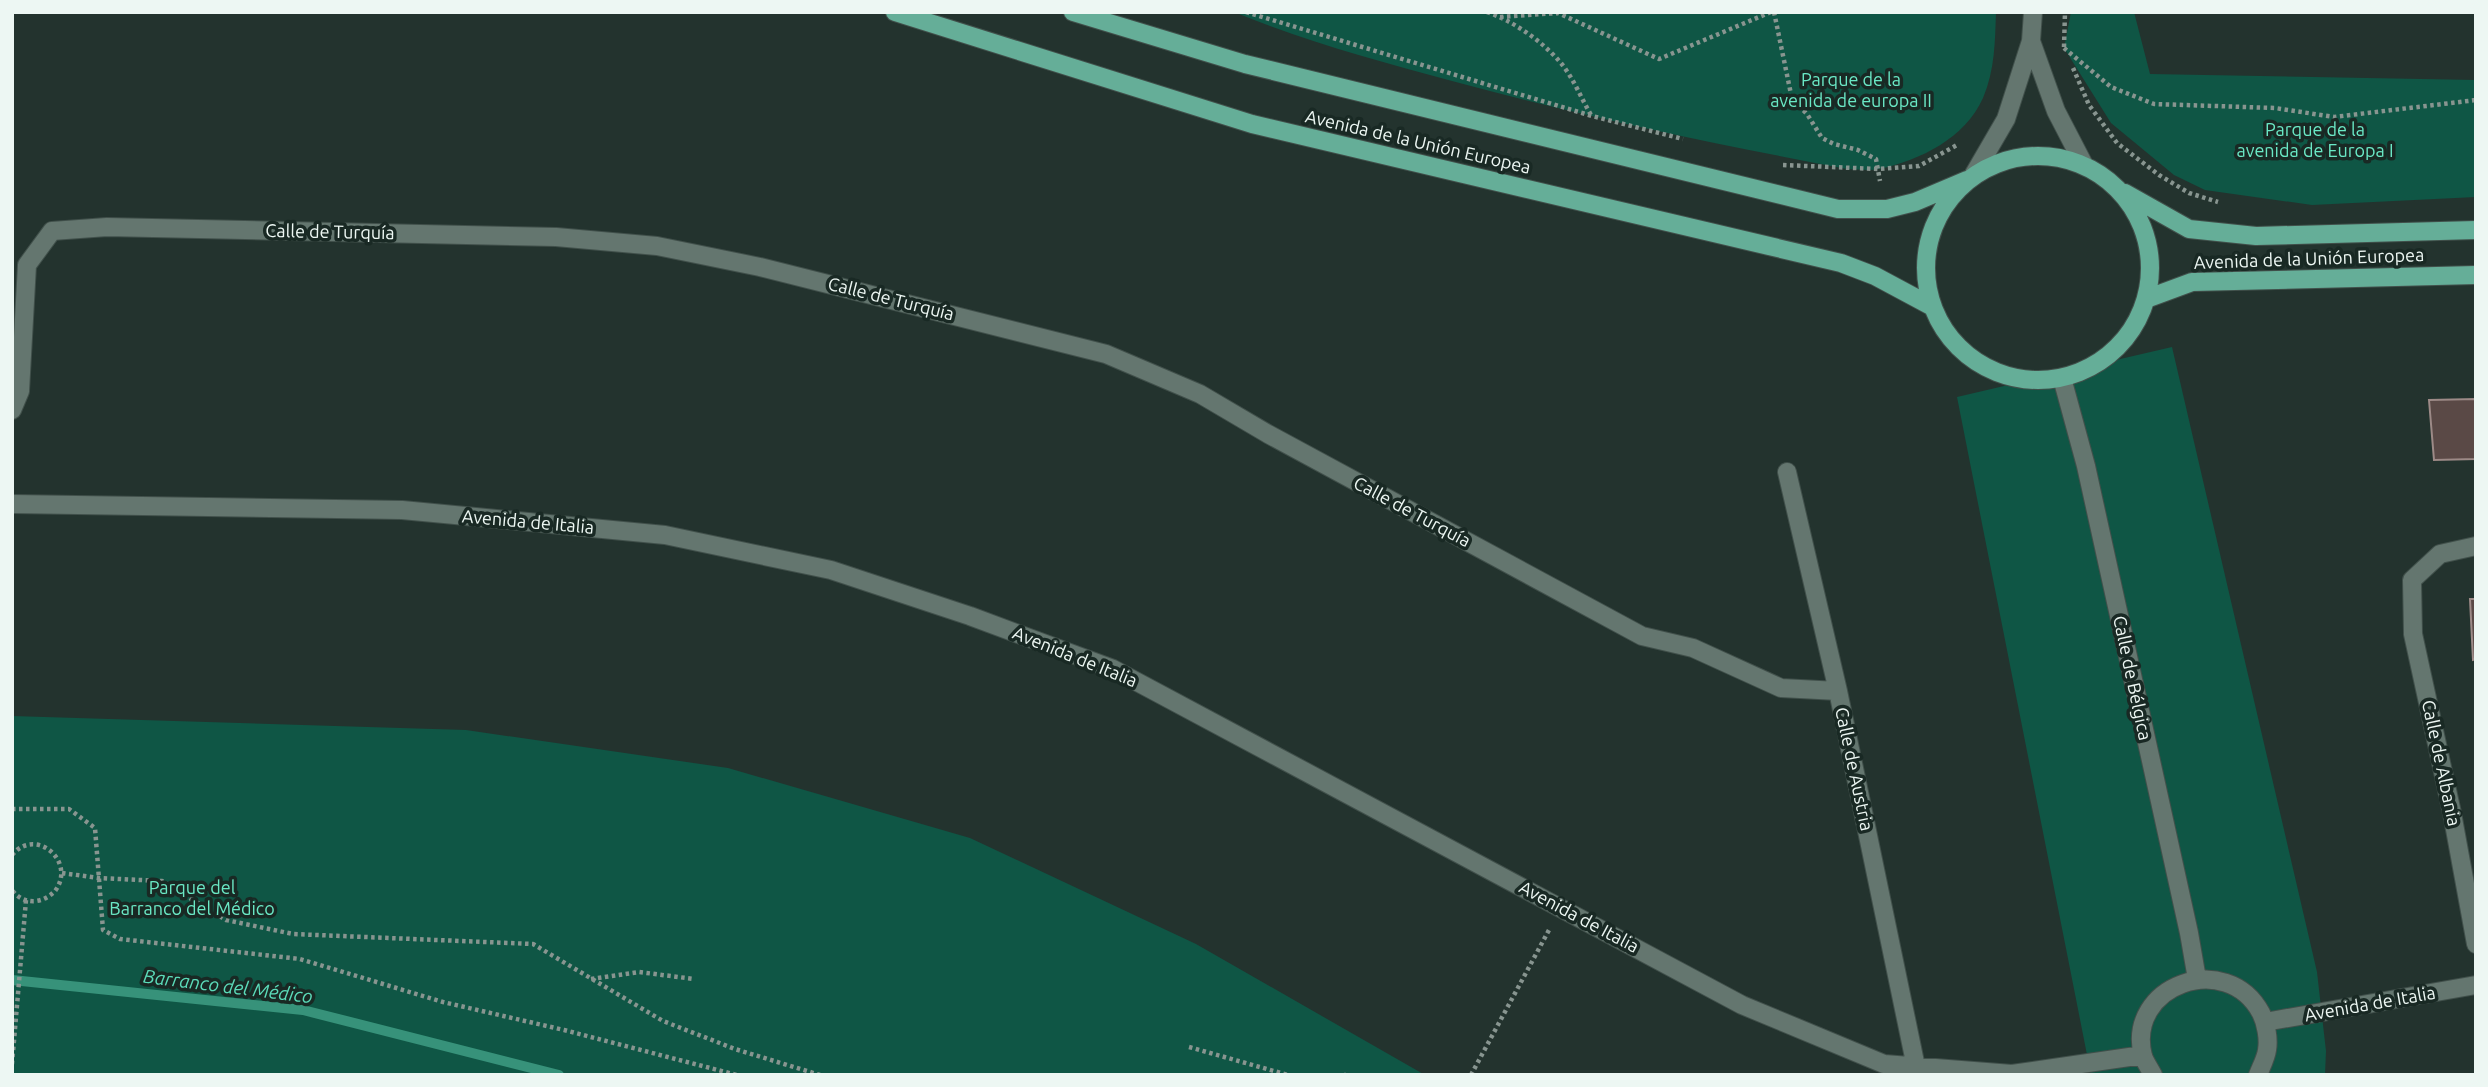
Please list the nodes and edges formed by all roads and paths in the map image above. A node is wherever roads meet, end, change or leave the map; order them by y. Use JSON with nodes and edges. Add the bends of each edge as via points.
{"nodes":[{"id":1,"x":895,"y":12,"type":"edge"},
{"id":2,"x":1073,"y":12,"type":"edge"},
{"id":3,"x":1246,"y":12,"type":"edge"},
{"id":4,"x":1487,"y":12,"type":"edge"},
{"id":5,"x":1772,"y":12,"type":"edge"},
{"id":6,"x":2033,"y":12,"type":"edge"},
{"id":7,"x":2065,"y":12,"type":"edge"},
{"id":8,"x":1500,"y":17,"type":"junction"},
{"id":9,"x":2031,"y":41,"type":"junction"},
{"id":10,"x":2064,"y":48,"type":"junction"},
{"id":11,"x":2476,"y":100,"type":"edge"},
{"id":12,"x":1592,"y":116,"type":"junction"},
{"id":13,"x":1686,"y":140,"type":"dead end"},
{"id":14,"x":1958,"y":144,"type":"dead end"},
{"id":15,"x":1781,"y":164,"type":"dead end"},
{"id":16,"x":2084,"y":165,"type":"junction"},
{"id":17,"x":1878,"y":169,"type":"junction"},
{"id":18,"x":1970,"y":177,"type":"junction"},
{"id":19,"x":2118,"y":189,"type":"junction"},
{"id":20,"x":2225,"y":204,"type":"dead end"},
{"id":21,"x":1887,"y":209,"type":"junction"},
{"id":22,"x":2476,"y":230,"type":"edge"},
{"id":23,"x":2476,"y":275,"type":"edge"},
{"id":24,"x":2146,"y":299,"type":"junction"},
{"id":25,"x":1931,"y":306,"type":"junction"},
{"id":26,"x":2062,"y":379,"type":"junction"},
{"id":27,"x":12,"y":410,"type":"edge"},
{"id":28,"x":1787,"y":471,"type":"dead end"},
{"id":29,"x":13,"y":501,"type":"edge"},
{"id":30,"x":2476,"y":546,"type":"edge"},
{"id":31,"x":1838,"y":691,"type":"junction"},
{"id":32,"x":12,"y":809,"type":"edge"},
{"id":33,"x":12,"y":855,"type":"edge"},
{"id":34,"x":62,"y":873,"type":"junction"},
{"id":35,"x":99,"y":878,"type":"junction"},
{"id":36,"x":12,"y":890,"type":"edge"},
{"id":37,"x":26,"y":900,"type":"junction"},
{"id":38,"x":1561,"y":908,"type":"junction"},
{"id":39,"x":2476,"y":944,"type":"edge"},
{"id":40,"x":591,"y":979,"type":"junction"},
{"id":41,"x":694,"y":979,"type":"dead end"},
{"id":42,"x":2197,"y":979,"type":"junction"},
{"id":43,"x":2476,"y":985,"type":"edge"},
{"id":44,"x":2265,"y":1022,"type":"junction"},
{"id":45,"x":1189,"y":1047,"type":"dead end"},
{"id":46,"x":2143,"y":1055,"type":"junction"},
{"id":47,"x":12,"y":1064,"type":"edge"},
{"id":48,"x":1916,"y":1067,"type":"junction"},
{"id":49,"x":737,"y":1075,"type":"edge"},
{"id":50,"x":820,"y":1075,"type":"edge"},
{"id":51,"x":1288,"y":1075,"type":"edge"},
{"id":52,"x":1471,"y":1075,"type":"edge"},
{"id":53,"x":2153,"y":1075,"type":"edge"},
{"id":54,"x":2258,"y":1075,"type":"edge"}],
"edges":[{"from":1,"to":25,"type":"main road","name":"Avenida de la Unión Europea","via":[[1252,124],[1841,263]]},
{"from":2,"to":21,"type":"main road","name":"Avenida de la Unión Europea","via":[[1245,64],[1838,209]]},
{"from":3,"to":12,"type":"path"},
{"from":4,"to":8,"type":"path"},
{"from":5,"to":8,"type":"path","via":[[1659,60],[1558,13]]},
{"from":5,"to":17,"type":"path","via":[[1792,99],[1822,138],[1876,159]]},
{"from":6,"to":9,"type":"street"},
{"from":7,"to":10,"type":"path"},
{"from":8,"to":12,"type":"path","via":[[1560,62]]},
{"from":9,"to":16,"type":"street","via":[[2056,111]]},
{"from":9,"to":18,"type":"street","via":[[2006,119]]},
{"from":10,"to":11,"type":"path","via":[[2111,88],[2154,104],[2275,108],[2334,117]]},
{"from":10,"to":20,"type":"path","via":[[2089,105],[2118,143],[2189,193]]},
{"from":12,"to":13,"type":"path"},
{"from":14,"to":17,"type":"path","via":[[1919,166]]},
{"from":15,"to":17,"type":"path"},
{"from":16,"to":18,"type":"main road","via":[[2047,155],[2009,158]]},
{"from":16,"to":19,"type":"main road"},
{"from":17,"to":21,"type":"path"},
{"from":18,"to":21,"type":"main road","name":"Avenida de la Unión Europea","via":[[1915,202]]},
{"from":18,"to":25,"type":"main road","via":[[1943,206],[1928,237],[1924,272]]},
{"from":19,"to":22,"type":"main road","name":"Avenida de la Unión Europea","via":[[2189,229],[2256,236]]},
{"from":19,"to":24,"type":"main road","via":[[2136,213],[2147,240],[2151,270]]},
{"from":23,"to":24,"type":"main road","name":"Avenida de la Unión Europea","via":[[2192,282]]},
{"from":24,"to":26,"type":"main road","via":[[2134,327],[2115,350],[2091,368]]},
{"from":25,"to":26,"type":"main road","via":[[1947,335],[1969,358],[1998,374],[2030,381]]},
{"from":26,"to":42,"type":"street","name":"Calle de Bélgica","via":[[2086,466]]},
{"from":27,"to":31,"type":"street","name":"Calle de Turquía","via":[[20,391],[27,265],[52,231],[107,227],[478,235],[657,246],[760,267],[1106,354],[1200,394],[1642,636],[1693,648],[1781,688]]},
{"from":28,"to":31,"type":"street","name":"Calle de Austria"},
{"from":29,"to":38,"type":"street","name":"Avenida de Italia","via":[[402,510],[665,535],[831,570],[1113,669]]},
{"from":30,"to":39,"type":"street","name":"Calle de Albania","via":[[2440,554],[2412,580],[2413,634]]},
{"from":31,"to":48,"type":"street","name":"Calle de Austria"},
{"from":32,"to":35,"type":"path","via":[[69,809],[95,828]]},
{"from":33,"to":34,"type":"path","via":[[26,845],[44,846],[60,861]]},
{"from":34,"to":35,"type":"path"},
{"from":34,"to":37,"type":"path","via":[[51,896]]},
{"from":35,"to":40,"type":"path","via":[[162,881],[226,920],[293,934],[533,944]]},
{"from":35,"to":49,"type":"path","via":[[103,930],[120,939],[300,958],[443,1002]]},
{"from":36,"to":37,"type":"path"},
{"from":37,"to":47,"type":"path"},
{"from":38,"to":48,"type":"street","name":"Avenida de Italia","via":[[1742,1005],[1884,1064]]},
{"from":38,"to":52,"type":"path"},
{"from":40,"to":41,"type":"path","via":[[639,972]]},
{"from":40,"to":50,"type":"path","via":[[663,1021]]},
{"from":42,"to":44,"type":"street","via":[[2220,981],[2243,991]]},
{"from":42,"to":46,"type":"street","via":[[2174,986],[2150,1010],[2143,1030]]},
{"from":43,"to":44,"type":"street","name":"Avenida de Italia"},
{"from":44,"to":54,"type":"street","via":[[2268,1048]]},
{"from":45,"to":51,"type":"path"},
{"from":46,"to":48,"type":"street","name":"Avenida de Italia","via":[[2012,1074]]},
{"from":46,"to":53,"type":"street"}]}
